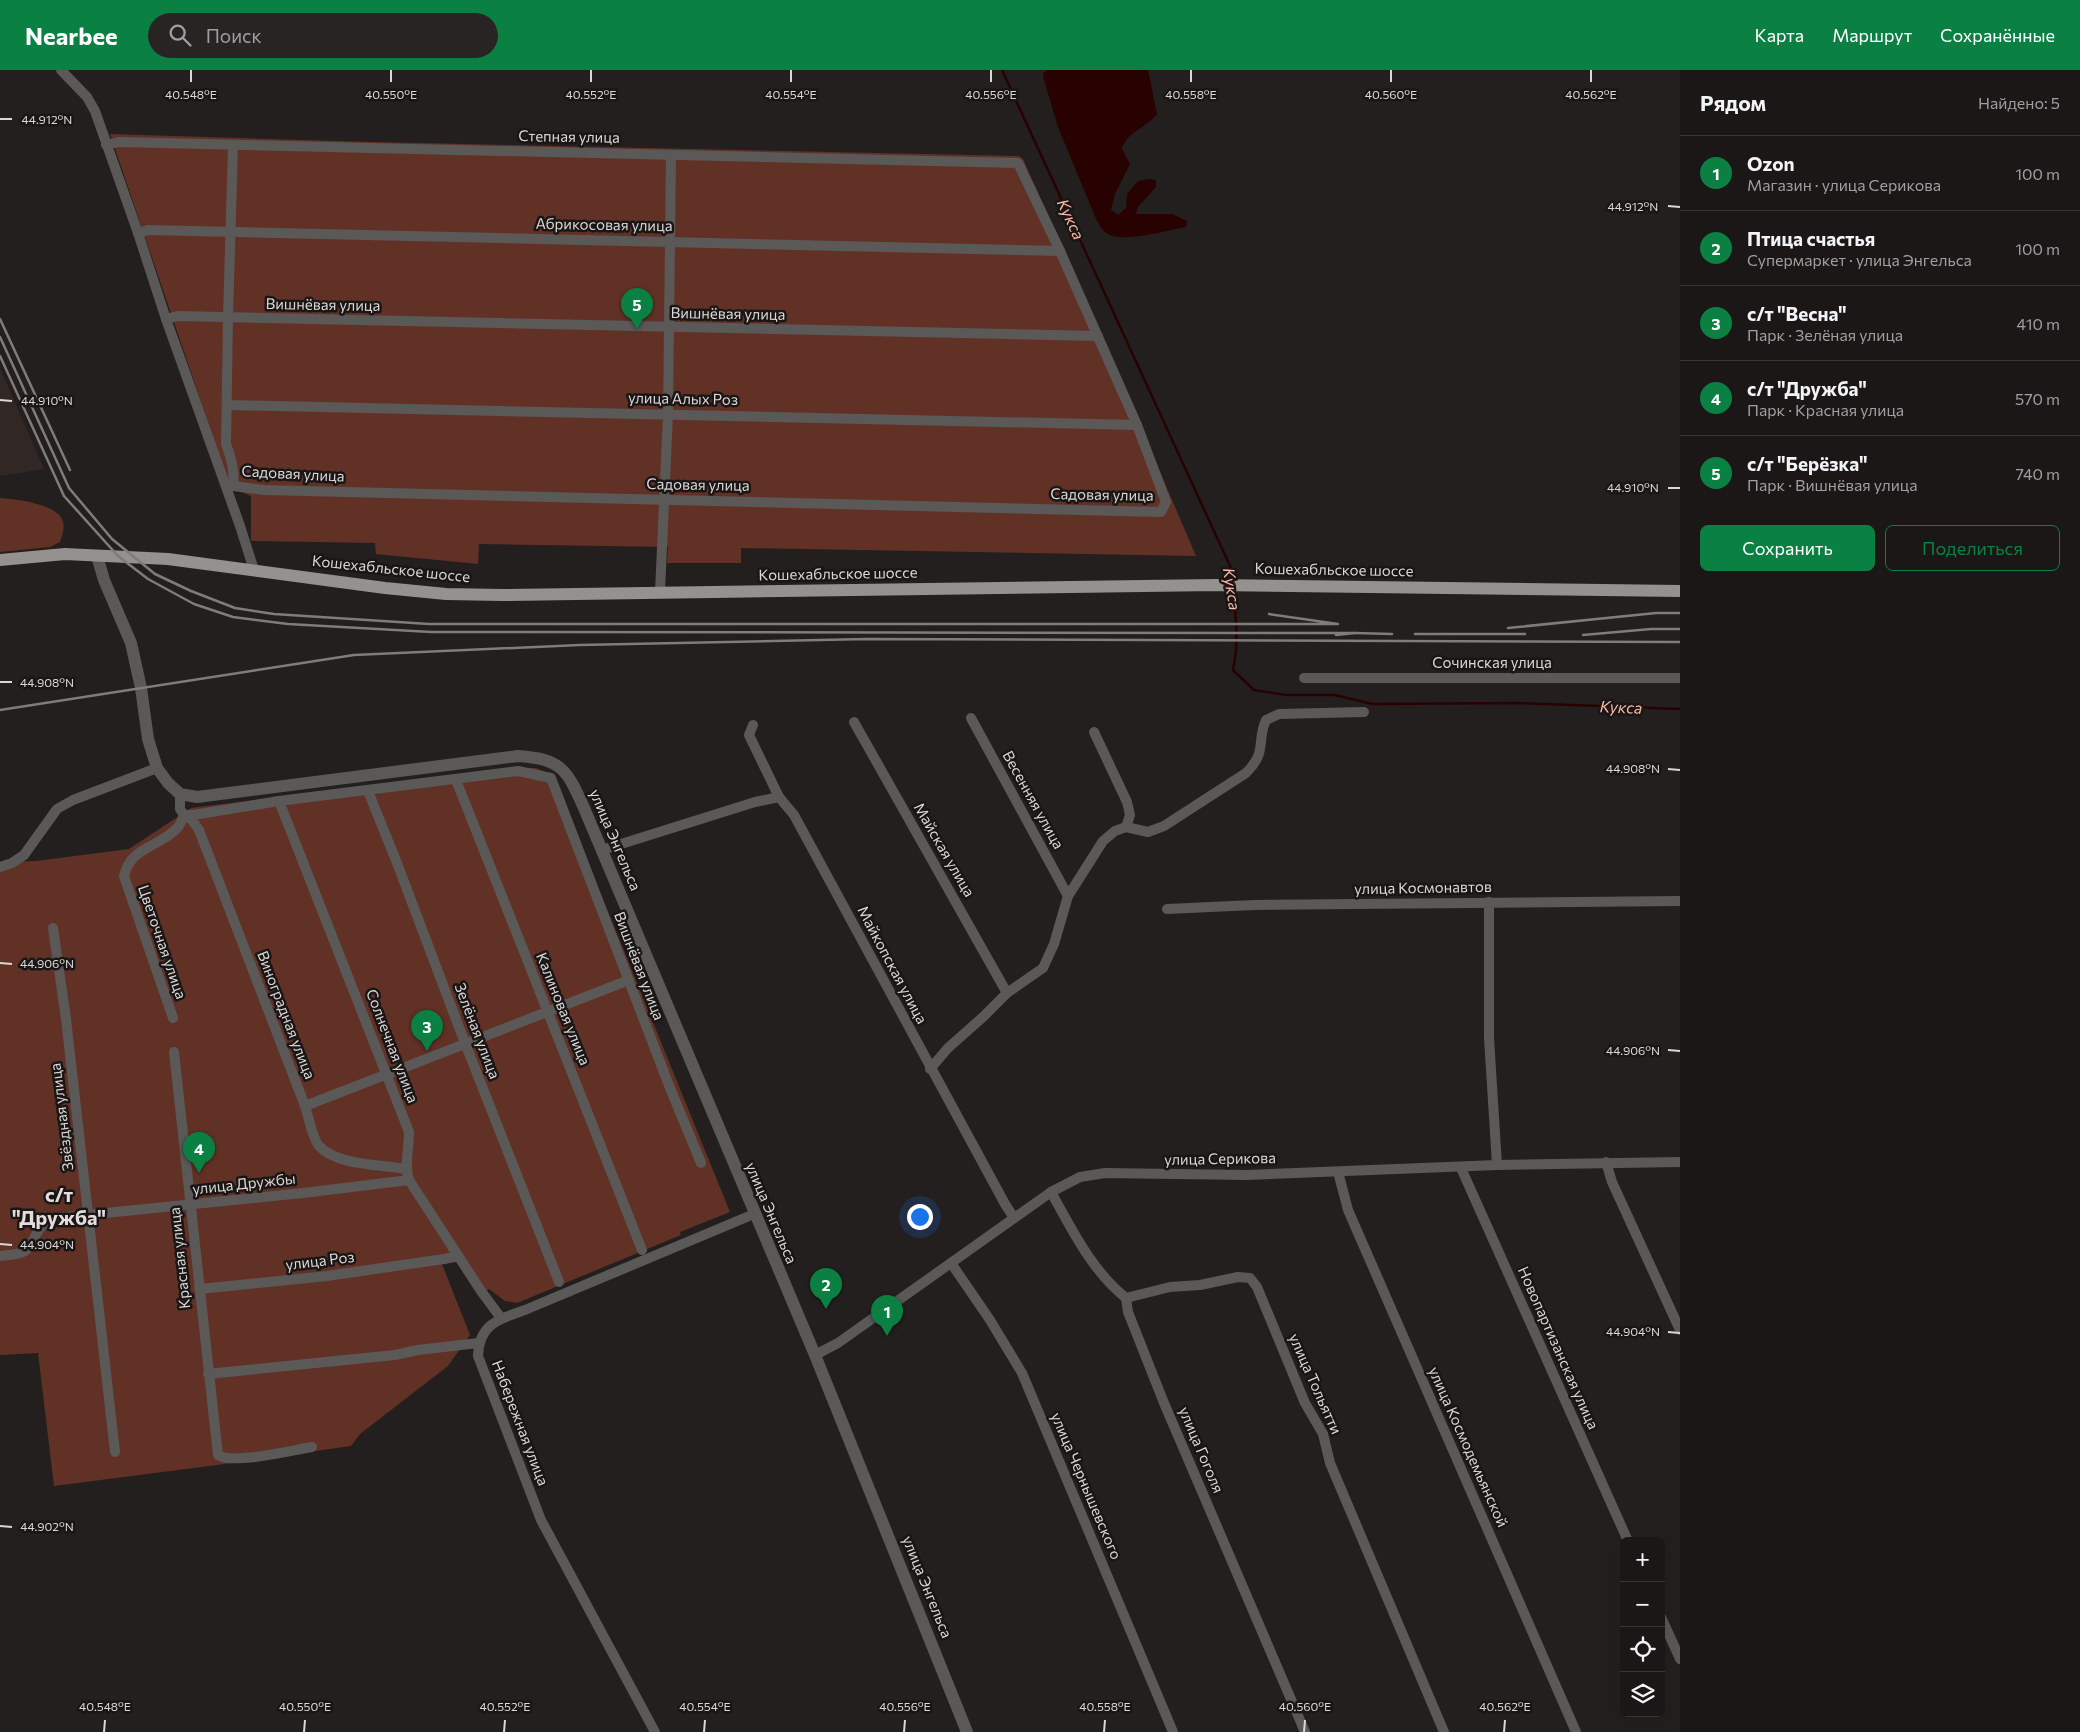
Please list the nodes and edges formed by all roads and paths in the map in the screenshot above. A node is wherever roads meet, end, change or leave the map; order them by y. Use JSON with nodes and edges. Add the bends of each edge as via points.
{"nodes":[{"id":1,"x":62,"y":70,"type":"edge"},
{"id":2,"x":106,"y":145,"type":"junction"},
{"id":3,"x":233,"y":145,"type":"junction"},
{"id":4,"x":671,"y":155,"type":"junction"},
{"id":5,"x":143,"y":232,"type":"junction"},
{"id":6,"x":230,"y":232,"type":"junction"},
{"id":7,"x":671,"y":242,"type":"junction"},
{"id":8,"x":1060,"y":251,"type":"junction"},
{"id":9,"x":228,"y":317,"type":"junction"},
{"id":10,"x":166,"y":319,"type":"junction"},
{"id":11,"x":669,"y":328,"type":"junction"},
{"id":12,"x":1098,"y":336,"type":"junction"},
{"id":13,"x":228,"y":405,"type":"junction"},
{"id":14,"x":668,"y":414,"type":"junction"},
{"id":15,"x":1137,"y":425,"type":"junction"},
{"id":16,"x":230,"y":488,"type":"junction"},
{"id":17,"x":665,"y":499,"type":"junction"},
{"id":18,"x":97,"y":556,"type":"junction"},
{"id":19,"x":0,"y":560,"type":"edge"},
{"id":20,"x":254,"y":570,"type":"junction"},
{"id":21,"x":1680,"y":591,"type":"edge"},
{"id":22,"x":660,"y":592,"type":"junction"},
{"id":23,"x":1304,"y":678,"type":"dead end"},
{"id":24,"x":1680,"y":678,"type":"edge"},
{"id":25,"x":1364,"y":712,"type":"dead end"},
{"id":26,"x":971,"y":718,"type":"dead end"},
{"id":27,"x":854,"y":722,"type":"dead end"},
{"id":28,"x":753,"y":725,"type":"dead end"},
{"id":29,"x":1094,"y":732,"type":"dead end"},
{"id":30,"x":158,"y":768,"type":"junction"},
{"id":31,"x":456,"y":780,"type":"junction"},
{"id":32,"x":368,"y":791,"type":"junction"},
{"id":33,"x":180,"y":794,"type":"junction"},
{"id":34,"x":779,"y":797,"type":"junction"},
{"id":35,"x":280,"y":801,"type":"junction"},
{"id":36,"x":184,"y":815,"type":"junction"},
{"id":37,"x":1126,"y":827,"type":"junction"},
{"id":38,"x":602,"y":850,"type":"junction"},
{"id":39,"x":0,"y":866,"type":"edge"},
{"id":40,"x":1068,"y":896,"type":"junction"},
{"id":41,"x":1680,"y":901,"type":"edge"},
{"id":42,"x":1489,"y":902,"type":"junction"},
{"id":43,"x":1167,"y":908,"type":"dead end"},
{"id":44,"x":53,"y":928,"type":"dead end"},
{"id":45,"x":629,"y":980,"type":"junction"},
{"id":46,"x":1007,"y":993,"type":"junction"},
{"id":47,"x":548,"y":1010,"type":"junction"},
{"id":48,"x":173,"y":1018,"type":"dead end"},
{"id":49,"x":464,"y":1043,"type":"junction"},
{"id":50,"x":174,"y":1052,"type":"dead end"},
{"id":51,"x":930,"y":1069,"type":"junction"},
{"id":52,"x":387,"y":1075,"type":"junction"},
{"id":53,"x":305,"y":1106,"type":"junction"},
{"id":54,"x":1606,"y":1162,"type":"junction"},
{"id":55,"x":1680,"y":1162,"type":"edge"},
{"id":56,"x":701,"y":1163,"type":"dead end"},
{"id":57,"x":1497,"y":1165,"type":"junction"},
{"id":58,"x":1461,"y":1168,"type":"junction"},
{"id":59,"x":405,"y":1169,"type":"junction"},
{"id":60,"x":1338,"y":1172,"type":"junction"},
{"id":61,"x":408,"y":1180,"type":"junction"},
{"id":62,"x":1051,"y":1192,"type":"junction"},
{"id":63,"x":190,"y":1204,"type":"junction"},
{"id":64,"x":754,"y":1214,"type":"junction"},
{"id":65,"x":89,"y":1215,"type":"junction"},
{"id":66,"x":1014,"y":1218,"type":"junction"},
{"id":67,"x":642,"y":1250,"type":"dead end"},
{"id":68,"x":0,"y":1256,"type":"edge"},
{"id":69,"x":458,"y":1256,"type":"junction"},
{"id":70,"x":951,"y":1263,"type":"junction"},
{"id":71,"x":560,"y":1282,"type":"dead end"},
{"id":72,"x":199,"y":1289,"type":"junction"},
{"id":73,"x":1126,"y":1298,"type":"junction"},
{"id":74,"x":501,"y":1318,"type":"junction"},
{"id":75,"x":1680,"y":1330,"type":"edge"},
{"id":76,"x":478,"y":1343,"type":"junction"},
{"id":77,"x":814,"y":1355,"type":"junction"},
{"id":78,"x":208,"y":1374,"type":"junction"},
{"id":79,"x":312,"y":1446,"type":"dead end"},
{"id":80,"x":115,"y":1452,"type":"dead end"},
{"id":81,"x":1626,"y":1537,"type":"edge"},
{"id":82,"x":1665,"y":1625,"type":"edge"},
{"id":83,"x":1680,"y":1659,"type":"edge"},
{"id":84,"x":655,"y":1732,"type":"edge"},
{"id":85,"x":967,"y":1732,"type":"edge"},
{"id":86,"x":1174,"y":1732,"type":"edge"},
{"id":87,"x":1304,"y":1732,"type":"edge"},
{"id":88,"x":1444,"y":1732,"type":"edge"},
{"id":89,"x":1576,"y":1732,"type":"edge"}],
"edges":[{"from":1,"to":2,"type":"street","via":[[87,97]]},
{"from":2,"to":3,"type":"street","name":"Степная улица","via":[[119,142]]},
{"from":2,"to":5,"type":"street"},
{"from":3,"to":4,"type":"street","name":"Степная улица"},
{"from":3,"to":6,"type":"street"},
{"from":4,"to":7,"type":"street"},
{"from":4,"to":8,"type":"street","name":"Степная улица","via":[[1018,163]]},
{"from":5,"to":6,"type":"street","name":"Абрикосовая улица"},
{"from":5,"to":10,"type":"street"},
{"from":6,"to":7,"type":"street","name":"Абрикосовая улица"},
{"from":6,"to":9,"type":"street"},
{"from":7,"to":8,"type":"street","name":"Абрикосовая улица"},
{"from":7,"to":11,"type":"street"},
{"from":8,"to":12,"type":"street"},
{"from":9,"to":10,"type":"street","name":"Вишнёвая улица","via":[[177,316]]},
{"from":9,"to":11,"type":"street","name":"Вишнёвая улица"},
{"from":9,"to":13,"type":"street"},
{"from":10,"to":16,"type":"street"},
{"from":11,"to":12,"type":"street","name":"Вишнёвая улица"},
{"from":11,"to":14,"type":"street"},
{"from":12,"to":15,"type":"street"},
{"from":13,"to":14,"type":"street","name":"улица Алых Роз"},
{"from":13,"to":16,"type":"street","via":[[226,444],[232,460]]},
{"from":14,"to":15,"type":"street","name":"улица Алых Роз"},
{"from":14,"to":17,"type":"street"},
{"from":15,"to":17,"type":"street","name":"Садовая улица","via":[[1166,502],[1161,512]]},
{"from":16,"to":17,"type":"street","name":"Садовая улица"},
{"from":16,"to":20,"type":"street"},
{"from":17,"to":22,"type":"street"},
{"from":18,"to":19,"type":"main road","name":"Кошехабльское шоссе","via":[[65,554]]},
{"from":18,"to":20,"type":"main road","name":"Кошехабльское шоссе","via":[[168,559]]},
{"from":18,"to":30,"type":"street","via":[[131,643],[148,739]]},
{"from":20,"to":22,"type":"main road","name":"Кошехабльское шоссе","via":[[446,594]]},
{"from":21,"to":22,"type":"main road","name":"Кошехабльское шоссе","via":[[1216,584]]},
{"from":23,"to":24,"type":"street","name":"Сочинская улица"},
{"from":25,"to":37,"type":"street","via":[[1279,714],[1266,720],[1256,764],[1246,773],[1164,826],[1148,832]]},
{"from":26,"to":40,"type":"street","name":"Весенняя улица"},
{"from":27,"to":46,"type":"street","name":"Майская улица"},
{"from":28,"to":34,"type":"street","name":"Майкопская улица","via":[[750,735]]},
{"from":29,"to":37,"type":"street","via":[[1127,802],[1130,815]]},
{"from":30,"to":33,"type":"street"},
{"from":30,"to":39,"type":"street","via":[[57,809],[24,855]]},
{"from":31,"to":32,"type":"street"},
{"from":31,"to":45,"type":"street","name":"Вишнёвая улица","via":[[518,771],[551,778]]},
{"from":31,"to":47,"type":"street","name":"Калиновая улица"},
{"from":32,"to":35,"type":"street"},
{"from":32,"to":49,"type":"street","name":"Зелёная улица"},
{"from":33,"to":36,"type":"street","via":[[180,809]]},
{"from":33,"to":38,"type":"street","name":"улица Энгельса","via":[[197,797],[518,756],[539,757],[561,766],[575,787]]},
{"from":34,"to":38,"type":"street"},
{"from":34,"to":51,"type":"street","name":"Майкопская улица","via":[[794,815]]},
{"from":35,"to":36,"type":"street"},
{"from":35,"to":52,"type":"street","name":"Солнечная улица"},
{"from":36,"to":48,"type":"street","name":"Цветочная улица","via":[[178,826],[136,854],[126,866],[124,876]]},
{"from":36,"to":53,"type":"street","name":"Виноградная улица","via":[[199,830]]},
{"from":37,"to":40,"type":"street","via":[[1103,841]]},
{"from":38,"to":64,"type":"street","name":"улица Энгельса"},
{"from":40,"to":46,"type":"street","via":[[1054,944],[1043,968]]},
{"from":41,"to":42,"type":"street","name":"улица Космонавтов"},
{"from":42,"to":43,"type":"street","name":"улица Космонавтов"},
{"from":42,"to":57,"type":"street","via":[[1490,1038]]},
{"from":44,"to":65,"type":"street","name":"Звёздная улица"},
{"from":45,"to":47,"type":"street"},
{"from":45,"to":56,"type":"street","name":"Вишнёвая улица"},
{"from":46,"to":51,"type":"street"},
{"from":47,"to":49,"type":"street"},
{"from":47,"to":67,"type":"street","name":"Калиновая улица"},
{"from":49,"to":52,"type":"street"},
{"from":49,"to":71,"type":"street","name":"Зелёная улица"},
{"from":50,"to":63,"type":"street","name":"Красная улица"},
{"from":51,"to":66,"type":"street","name":"Майкопская улица"},
{"from":52,"to":53,"type":"street"},
{"from":52,"to":59,"type":"street","name":"Солнечная улица","via":[[409,1132]]},
{"from":53,"to":59,"type":"street","name":"Виноградная улица","via":[[318,1146],[351,1162]]},
{"from":54,"to":55,"type":"street","name":"улица Серикова"},
{"from":54,"to":57,"type":"street","name":"улица Серикова"},
{"from":54,"to":75,"type":"street","via":[[1612,1182]]},
{"from":57,"to":58,"type":"street","name":"улица Серикова"},
{"from":58,"to":60,"type":"street","name":"улица Серикова"},
{"from":58,"to":81,"type":"street","name":"Новопартизанская улица"},
{"from":59,"to":61,"type":"street","name":"Солнечная улица"},
{"from":60,"to":62,"type":"street","name":"улица Серикова","via":[[1105,1173],[1080,1177]]},
{"from":60,"to":89,"type":"street","name":"улица Космодемьянской","via":[[1348,1210]]},
{"from":61,"to":63,"type":"street","name":"улица Дружбы"},
{"from":61,"to":69,"type":"street","name":"Солнечная улица"},
{"from":62,"to":66,"type":"street","name":"улица Серикова"},
{"from":62,"to":73,"type":"street","via":[[1076,1238],[1109,1285]]},
{"from":63,"to":65,"type":"street","name":"улица Дружбы"},
{"from":63,"to":72,"type":"street","name":"Красная улица"},
{"from":64,"to":74,"type":"street"},
{"from":64,"to":77,"type":"street","name":"улица Энгельса"},
{"from":65,"to":68,"type":"street","name":"улица Дружбы","via":[[46,1221],[30,1247],[22,1253]]},
{"from":65,"to":80,"type":"street","name":"Звёздная улица"},
{"from":66,"to":70,"type":"street","name":"улица Серикова"},
{"from":69,"to":72,"type":"street","name":"улица Роз","via":[[327,1276]]},
{"from":69,"to":74,"type":"street","name":"Солнечная улица"},
{"from":70,"to":77,"type":"street","name":"улица Серикова","via":[[838,1343]]},
{"from":70,"to":86,"type":"street","name":"улица Чернышевского","via":[[1022,1373]]},
{"from":72,"to":78,"type":"street","name":"Красная улица"},
{"from":73,"to":87,"type":"street","name":"улица Гоголя","via":[[1128,1312],[1164,1403]]},
{"from":73,"to":88,"type":"street","name":"улица Тольятти","via":[[1170,1287],[1238,1277],[1250,1278],[1257,1287],[1305,1403],[1323,1434],[1330,1464]]},
{"from":74,"to":76,"type":"street","via":[[488,1327]]},
{"from":76,"to":78,"type":"street"},
{"from":76,"to":84,"type":"street","name":"Набережная улица","via":[[478,1356],[541,1520]]},
{"from":77,"to":85,"type":"street","name":"улица Энгельса"},
{"from":78,"to":79,"type":"street","name":"Красная улица","via":[[218,1455],[222,1458],[248,1458]]},
{"from":82,"to":83,"type":"street"}]}
